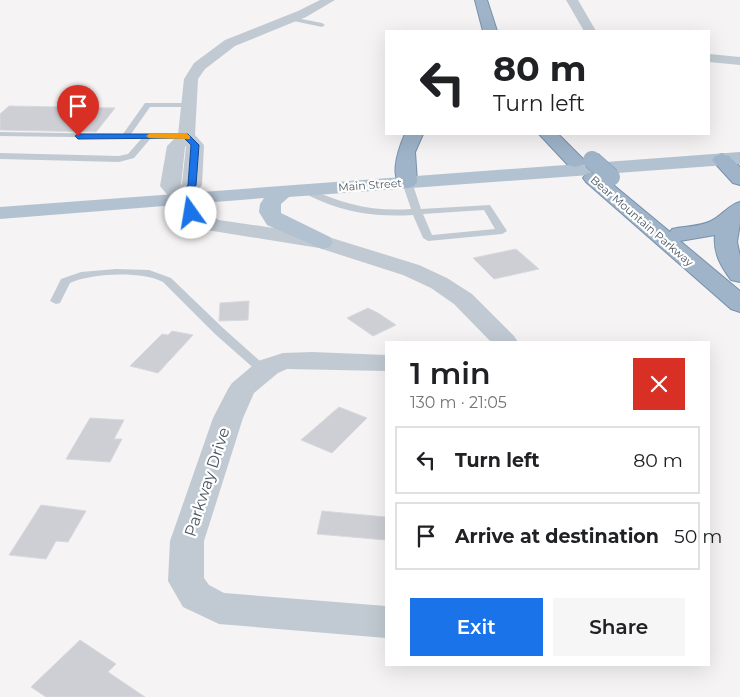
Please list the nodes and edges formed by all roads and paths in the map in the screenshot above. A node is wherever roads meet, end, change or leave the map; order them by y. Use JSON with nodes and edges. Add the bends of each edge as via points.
{"nodes":[{"id":1,"x":329,"y":0,"type":"edge"},
{"id":2,"x":468,"y":0,"type":"edge"},
{"id":3,"x":481,"y":0,"type":"edge"},
{"id":4,"x":572,"y":0,"type":"edge"},
{"id":5,"x":290,"y":19,"type":"junction"},
{"id":6,"x":474,"y":23,"type":"dead end"},
{"id":7,"x":322,"y":25,"type":"dead end"},
{"id":8,"x":490,"y":30,"type":"edge"},
{"id":9,"x":589,"y":30,"type":"edge"},
{"id":10,"x":710,"y":58,"type":"edge"},
{"id":11,"x":740,"y":61,"type":"edge"},
{"id":12,"x":188,"y":105,"type":"junction"},
{"id":13,"x":0,"y":134,"type":"edge"},
{"id":14,"x":414,"y":135,"type":"edge"},
{"id":15,"x":549,"y":135,"type":"edge"},
{"id":16,"x":567,"y":135,"type":"edge"},
{"id":17,"x":125,"y":136,"type":"junction"},
{"id":18,"x":148,"y":136,"type":"junction"},
{"id":19,"x":186,"y":136,"type":"junction"},
{"id":20,"x":0,"y":156,"type":"edge"},
{"id":21,"x":731,"y":159,"type":"edge"},
{"id":22,"x":593,"y":169,"type":"junction"},
{"id":23,"x":740,"y":179,"type":"edge"},
{"id":24,"x":407,"y":182,"type":"junction"},
{"id":25,"x":305,"y":190,"type":"junction"},
{"id":26,"x":283,"y":191,"type":"junction"},
{"id":27,"x":182,"y":198,"type":"junction"},
{"id":28,"x":417,"y":212,"type":"junction"},
{"id":29,"x":0,"y":213,"type":"edge"},
{"id":30,"x":735,"y":214,"type":"edge"},
{"id":31,"x":680,"y":234,"type":"junction"},
{"id":32,"x":322,"y":242,"type":"junction"},
{"id":33,"x":740,"y":275,"type":"edge"},
{"id":34,"x":740,"y":284,"type":"edge"},
{"id":35,"x":56,"y":301,"type":"dead end"},
{"id":36,"x":740,"y":304,"type":"edge"},
{"id":37,"x":504,"y":341,"type":"edge"},
{"id":38,"x":385,"y":363,"type":"edge"},
{"id":39,"x":264,"y":370,"type":"junction"},
{"id":40,"x":385,"y":622,"type":"edge"}],
"edges":[{"from":1,"to":5,"type":"street"},
{"from":2,"to":6,"type":"highway"},
{"from":3,"to":8,"type":"highway"},
{"from":4,"to":9,"type":"street"},
{"from":5,"to":7,"type":"lane"},
{"from":5,"to":12,"type":"street","via":[[246,35],[214,53],[191,78]]},
{"from":10,"to":11,"type":"street"},
{"from":12,"to":17,"type":"lane","via":[[148,105]]},
{"from":12,"to":19,"type":"street"},
{"from":13,"to":17,"type":"lane"},
{"from":14,"to":24,"type":"highway","via":[[406,152]]},
{"from":15,"to":22,"type":"highway","name":"Bear Mountain Parkway"},
{"from":16,"to":22,"type":"highway","name":"Bear Mountain Parkway"},
{"from":17,"to":18,"type":"lane"},
{"from":18,"to":19,"type":"lane"},
{"from":18,"to":20,"type":"lane","via":[[131,156],[119,159]]},
{"from":19,"to":27,"type":"street","via":[[176,146],[170,186]]},
{"from":21,"to":23,"type":"highway"},
{"from":21,"to":24,"type":"main road","name":"Main Street"},
{"from":22,"to":31,"type":"highway","name":"Bear Mountain Parkway"},
{"from":22,"to":36,"type":"highway","name":"Bear Mountain Parkway"},
{"from":24,"to":25,"type":"main road","name":"Main Street"},
{"from":24,"to":28,"type":"lane"},
{"from":25,"to":26,"type":"main road","name":"Main Street"},
{"from":25,"to":28,"type":"lane","via":[[359,212],[387,215]]},
{"from":26,"to":27,"type":"main road","name":"Main Street"},
{"from":26,"to":32,"type":"main road","via":[[269,205],[270,216]]},
{"from":27,"to":29,"type":"main road","name":"Main Street"},
{"from":27,"to":32,"type":"street","via":[[200,221],[214,226]]},
{"from":28,"to":28,"type":"lane","via":[[428,238],[478,231],[502,232],[487,207]]},
{"from":30,"to":31,"type":"highway","via":[[725,225],[708,231]]},
{"from":30,"to":33,"type":"highway","via":[[724,242]]},
{"from":31,"to":34,"type":"highway","name":"Bear Mountain Parkway"},
{"from":32,"to":37,"type":"street","via":[[411,270],[440,283],[463,299]]},
{"from":35,"to":39,"type":"lane","via":[[65,281],[79,274],[144,273],[159,276],[168,280]]},
{"from":38,"to":39,"type":"street","name":"Parkway Drive","via":[[283,361]]},
{"from":39,"to":40,"type":"street","name":"Parkway Drive","via":[[242,389],[228,418],[188,541],[186,581],[196,596],[219,608]]}]}
